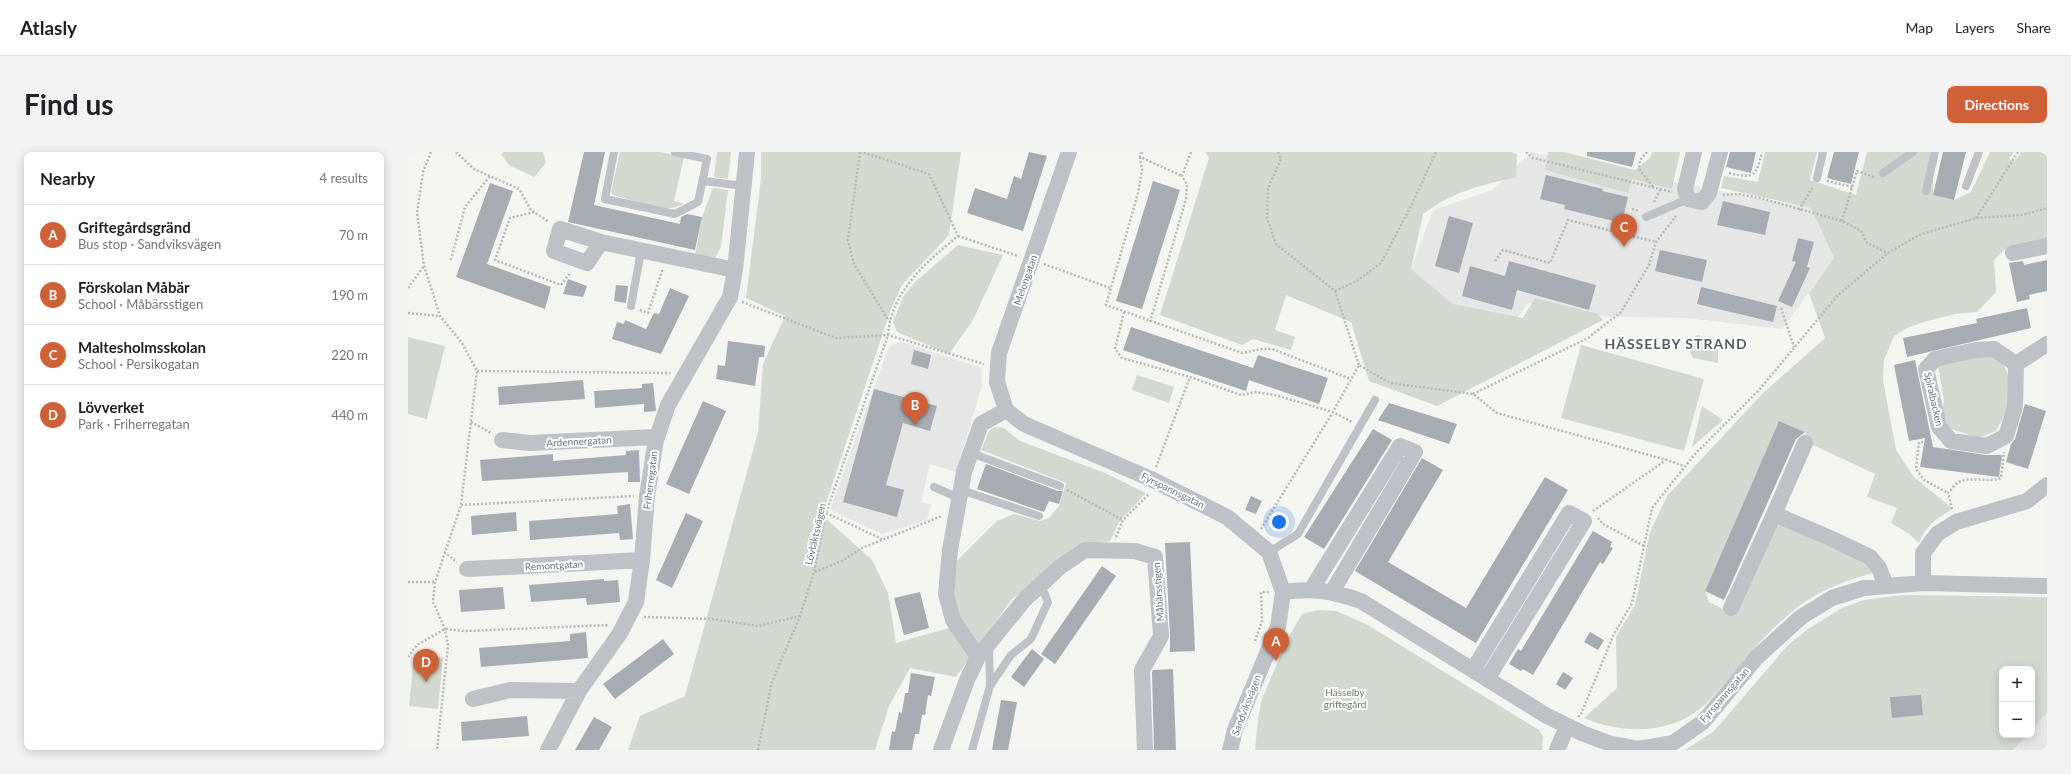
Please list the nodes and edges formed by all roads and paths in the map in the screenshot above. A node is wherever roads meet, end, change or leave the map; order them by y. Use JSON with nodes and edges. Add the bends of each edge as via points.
{"nodes":[{"id":1,"x":431,"y":152,"type":"edge"},
{"id":2,"x":456,"y":152,"type":"edge"},
{"id":3,"x":614,"y":152,"type":"edge"},
{"id":4,"x":675,"y":152,"type":"edge"},
{"id":5,"x":747,"y":152,"type":"edge"},
{"id":6,"x":861,"y":152,"type":"edge"},
{"id":7,"x":1069,"y":152,"type":"edge"},
{"id":8,"x":1142,"y":152,"type":"edge"},
{"id":9,"x":1191,"y":152,"type":"edge"},
{"id":10,"x":1278,"y":152,"type":"edge"},
{"id":11,"x":1436,"y":152,"type":"edge"},
{"id":12,"x":1526,"y":152,"type":"edge"},
{"id":13,"x":1647,"y":152,"type":"edge"},
{"id":14,"x":1694,"y":152,"type":"edge"},
{"id":15,"x":1720,"y":152,"type":"edge"},
{"id":16,"x":1762,"y":152,"type":"edge"},
{"id":17,"x":1823,"y":152,"type":"edge"},
{"id":18,"x":1913,"y":152,"type":"edge"},
{"id":19,"x":1935,"y":152,"type":"edge"},
{"id":20,"x":1979,"y":152,"type":"edge"},
{"id":21,"x":2018,"y":152,"type":"edge"},
{"id":22,"x":1140,"y":157,"type":"junction"},
{"id":23,"x":1715,"y":170,"type":"junction"},
{"id":24,"x":1862,"y":173,"type":"dead end"},
{"id":25,"x":1883,"y":173,"type":"dead end"},
{"id":26,"x":490,"y":176,"type":"junction"},
{"id":27,"x":1182,"y":176,"type":"junction"},
{"id":28,"x":1817,"y":178,"type":"junction"},
{"id":29,"x":704,"y":181,"type":"junction"},
{"id":30,"x":744,"y":186,"type":"junction"},
{"id":31,"x":1966,"y":186,"type":"dead end"},
{"id":32,"x":1654,"y":188,"type":"junction"},
{"id":33,"x":1853,"y":188,"type":"junction"},
{"id":34,"x":1926,"y":192,"type":"dead end"},
{"id":35,"x":1715,"y":196,"type":"dead end"},
{"id":36,"x":1683,"y":197,"type":"junction"},
{"id":37,"x":2047,"y":208,"type":"edge"},
{"id":38,"x":1800,"y":210,"type":"junction"},
{"id":39,"x":534,"y":212,"type":"junction"},
{"id":40,"x":1646,"y":217,"type":"dead end"},
{"id":41,"x":1976,"y":218,"type":"junction"},
{"id":42,"x":1842,"y":221,"type":"junction"},
{"id":43,"x":560,"y":229,"type":"junction"},
{"id":44,"x":958,"y":236,"type":"junction"},
{"id":45,"x":601,"y":242,"type":"junction"},
{"id":46,"x":1656,"y":242,"type":"junction"},
{"id":47,"x":2047,"y":246,"type":"edge"},
{"id":48,"x":641,"y":251,"type":"junction"},
{"id":49,"x":1888,"y":253,"type":"junction"},
{"id":50,"x":2013,"y":253,"type":"dead end"},
{"id":51,"x":667,"y":257,"type":"junction"},
{"id":52,"x":451,"y":260,"type":"dead end"},
{"id":53,"x":581,"y":260,"type":"junction"},
{"id":54,"x":1031,"y":260,"type":"junction"},
{"id":55,"x":1495,"y":262,"type":"dead end"},
{"id":56,"x":424,"y":266,"type":"junction"},
{"id":57,"x":735,"y":270,"type":"junction"},
{"id":58,"x":408,"y":288,"type":"edge"},
{"id":59,"x":1110,"y":288,"type":"junction"},
{"id":60,"x":1336,"y":291,"type":"junction"},
{"id":61,"x":730,"y":297,"type":"junction"},
{"id":62,"x":631,"y":306,"type":"joint"},
{"id":63,"x":1781,"y":308,"type":"dead end"},
{"id":64,"x":1124,"y":312,"type":"junction"},
{"id":65,"x":408,"y":313,"type":"edge"},
{"id":66,"x":440,"y":316,"type":"junction"},
{"id":67,"x":889,"y":321,"type":"junction"},
{"id":68,"x":1150,"y":322,"type":"junction"},
{"id":69,"x":888,"y":335,"type":"junction"},
{"id":70,"x":2047,"y":344,"type":"edge"},
{"id":71,"x":1795,"y":347,"type":"junction"},
{"id":72,"x":2016,"y":364,"type":"junction"},
{"id":73,"x":1358,"y":365,"type":"junction"},
{"id":74,"x":998,"y":368,"type":"junction"},
{"id":75,"x":476,"y":371,"type":"junction"},
{"id":76,"x":687,"y":373,"type":"junction"},
{"id":77,"x":1190,"y":377,"type":"junction"},
{"id":78,"x":1351,"y":379,"type":"junction"},
{"id":79,"x":1473,"y":394,"type":"junction"},
{"id":80,"x":1375,"y":400,"type":"dead end"},
{"id":81,"x":1006,"y":410,"type":"junction"},
{"id":82,"x":1333,"y":412,"type":"junction"},
{"id":83,"x":471,"y":422,"type":"junction"},
{"id":84,"x":1360,"y":427,"type":"junction"},
{"id":85,"x":2006,"y":436,"type":"junction"},
{"id":86,"x":656,"y":437,"type":"junction"},
{"id":87,"x":502,"y":440,"type":"joint"},
{"id":88,"x":1923,"y":442,"type":"dead end"},
{"id":89,"x":1806,"y":443,"type":"dead end"},
{"id":90,"x":971,"y":453,"type":"junction"},
{"id":91,"x":1667,"y":460,"type":"junction"},
{"id":92,"x":1684,"y":466,"type":"junction"},
{"id":93,"x":2047,"y":485,"type":"edge"},
{"id":94,"x":1060,"y":486,"type":"joint"},
{"id":95,"x":1150,"y":486,"type":"junction"},
{"id":96,"x":934,"y":487,"type":"dead end"},
{"id":97,"x":1948,"y":493,"type":"junction"},
{"id":98,"x":647,"y":496,"type":"junction"},
{"id":99,"x":959,"y":499,"type":"junction"},
{"id":100,"x":461,"y":505,"type":"junction"},
{"id":101,"x":826,"y":512,"type":"junction"},
{"id":102,"x":1774,"y":514,"type":"junction"},
{"id":103,"x":1039,"y":516,"type":"dead end"},
{"id":104,"x":1123,"y":520,"type":"junction"},
{"id":105,"x":1956,"y":522,"type":"junction"},
{"id":106,"x":1118,"y":532,"type":"dead end"},
{"id":107,"x":882,"y":539,"type":"junction"},
{"id":108,"x":1255,"y":539,"type":"junction"},
{"id":109,"x":1644,"y":546,"type":"junction"},
{"id":110,"x":1269,"y":552,"type":"junction"},
{"id":111,"x":642,"y":560,"type":"junction"},
{"id":112,"x":467,"y":569,"type":"dead end"},
{"id":113,"x":814,"y":572,"type":"junction"},
{"id":114,"x":408,"y":582,"type":"edge"},
{"id":115,"x":435,"y":582,"type":"junction"},
{"id":116,"x":1923,"y":583,"type":"junction"},
{"id":117,"x":1041,"y":585,"type":"junction"},
{"id":118,"x":1886,"y":586,"type":"junction"},
{"id":119,"x":2047,"y":586,"type":"edge"},
{"id":120,"x":1311,"y":590,"type":"junction"},
{"id":121,"x":1283,"y":592,"type":"junction"},
{"id":122,"x":1332,"y":592,"type":"junction"},
{"id":123,"x":1731,"y":608,"type":"dead end"},
{"id":124,"x":800,"y":616,"type":"junction"},
{"id":125,"x":629,"y":617,"type":"junction"},
{"id":126,"x":445,"y":629,"type":"junction"},
{"id":127,"x":989,"y":644,"type":"junction"},
{"id":128,"x":408,"y":657,"type":"edge"},
{"id":129,"x":978,"y":657,"type":"junction"},
{"id":130,"x":1473,"y":670,"type":"junction"},
{"id":131,"x":1487,"y":679,"type":"junction"},
{"id":132,"x":990,"y":686,"type":"junction"},
{"id":133,"x":579,"y":690,"type":"junction"},
{"id":134,"x":473,"y":700,"type":"dead end"},
{"id":135,"x":1568,"y":727,"type":"junction"},
{"id":136,"x":1233,"y":749,"type":"edge"},
{"id":137,"x":437,"y":750,"type":"edge"},
{"id":138,"x":548,"y":750,"type":"edge"},
{"id":139,"x":758,"y":750,"type":"edge"},
{"id":140,"x":941,"y":750,"type":"edge"},
{"id":141,"x":972,"y":750,"type":"edge"},
{"id":142,"x":1145,"y":750,"type":"edge"},
{"id":143,"x":1557,"y":750,"type":"edge"}],
"edges":[{"from":1,"to":56,"type":"path","via":[[423,172],[416,213]]},
{"from":2,"to":26,"type":"path","via":[[474,169]]},
{"from":3,"to":29,"type":"lane","via":[[605,199],[675,214],[698,202]]},
{"from":4,"to":29,"type":"lane","via":[[707,159]]},
{"from":5,"to":30,"type":"street","name":"Friherregatan"},
{"from":6,"to":44,"type":"path","via":[[929,174]]},
{"from":6,"to":67,"type":"path","via":[[848,240],[854,264]]},
{"from":7,"to":54,"type":"street","name":"Melongatan"},
{"from":8,"to":22,"type":"path"},
{"from":9,"to":27,"type":"path"},
{"from":10,"to":60,"type":"path","via":[[1281,159],[1268,188],[1268,218],[1276,244]]},
{"from":11,"to":60,"type":"path","via":[[1381,263],[1357,281]]},
{"from":12,"to":32,"type":"path","via":[[1533,158]]},
{"from":13,"to":32,"type":"path","via":[[1640,160],[1639,169]]},
{"from":14,"to":36,"type":"street"},
{"from":15,"to":23,"type":"street"},
{"from":16,"to":23,"type":"path","via":[[1757,171],[1751,176]]},
{"from":17,"to":28,"type":"lane"},
{"from":18,"to":25,"type":"lane"},
{"from":19,"to":34,"type":"lane"},
{"from":20,"to":31,"type":"lane"},
{"from":21,"to":41,"type":"path"},
{"from":22,"to":27,"type":"path"},
{"from":22,"to":59,"type":"path","via":[[1142,170],[1138,193]]},
{"from":23,"to":36,"type":"street","via":[[1709,193],[1702,202]]},
{"from":24,"to":33,"type":"path","via":[[1858,172]]},
{"from":26,"to":39,"type":"path","via":[[519,189]]},
{"from":26,"to":52,"type":"path","via":[[465,207]]},
{"from":27,"to":68,"type":"path","via":[[1188,186],[1186,199]]},
{"from":28,"to":33,"type":"path"},
{"from":28,"to":38,"type":"path"},
{"from":29,"to":30,"type":"lane"},
{"from":30,"to":57,"type":"street","name":"Friherregatan"},
{"from":32,"to":36,"type":"path","via":[[1675,192]]},
{"from":33,"to":42,"type":"path"},
{"from":35,"to":38,"type":"path","via":[[1739,194]]},
{"from":36,"to":40,"type":"lane"},
{"from":36,"to":46,"type":"path","via":[[1681,210]]},
{"from":37,"to":41,"type":"path","via":[[2022,214]]},
{"from":38,"to":42,"type":"path"},
{"from":39,"to":43,"type":"path"},
{"from":39,"to":53,"type":"path","via":[[510,218],[495,260],[561,285]]},
{"from":41,"to":49,"type":"path","via":[[1919,236]]},
{"from":42,"to":49,"type":"path","via":[[1861,231],[1867,243]]},
{"from":43,"to":45,"type":"street"},
{"from":43,"to":53,"type":"street","via":[[554,251]]},
{"from":44,"to":54,"type":"path"},
{"from":44,"to":67,"type":"path","via":[[930,259],[903,290]]},
{"from":45,"to":48,"type":"street"},
{"from":45,"to":53,"type":"street","via":[[587,263]]},
{"from":46,"to":55,"type":"path","via":[[1568,220],[1550,262],[1502,250]]},
{"from":46,"to":79,"type":"path","via":[[1649,265],[1621,312],[1588,338]]},
{"from":47,"to":50,"type":"street"},
{"from":48,"to":51,"type":"street"},
{"from":48,"to":62,"type":"lane"},
{"from":49,"to":71,"type":"path","via":[[1838,295]]},
{"from":51,"to":57,"type":"street"},
{"from":51,"to":62,"type":"path","via":[[648,313]]},
{"from":54,"to":59,"type":"path"},
{"from":54,"to":74,"type":"street","name":"Melongatan","via":[[999,353]]},
{"from":56,"to":58,"type":"path"},
{"from":56,"to":66,"type":"path"},
{"from":57,"to":61,"type":"street","name":"Friherregatan"},
{"from":59,"to":64,"type":"path","via":[[1106,305]]},
{"from":60,"to":73,"type":"path"},
{"from":61,"to":69,"type":"path","via":[[836,338]]},
{"from":61,"to":76,"type":"street","name":"Friherregatan"},
{"from":63,"to":71,"type":"path"},
{"from":64,"to":68,"type":"path"},
{"from":64,"to":77,"type":"path","via":[[1115,349],[1122,358]]},
{"from":65,"to":66,"type":"path"},
{"from":66,"to":75,"type":"path","via":[[462,343]]},
{"from":67,"to":69,"type":"path","name":"Lövtäktsvägen"},
{"from":68,"to":78,"type":"path","via":[[1242,353],[1260,348],[1272,349]]},
{"from":69,"to":74,"type":"path"},
{"from":69,"to":101,"type":"path","name":"Lövtäktsvägen"},
{"from":70,"to":72,"type":"street"},
{"from":71,"to":92,"type":"path","via":[[1759,390]]},
{"from":72,"to":85,"type":"street","via":[[2015,407]]},
{"from":72,"to":85,"type":"street","name":"Spiralbacken","via":[[1994,349],[1976,350],[1935,359],[1926,369],[1939,427],[1951,441],[1988,446]]},
{"from":73,"to":78,"type":"path"},
{"from":73,"to":79,"type":"path","via":[[1390,383]]},
{"from":74,"to":81,"type":"street","name":"Melongatan","via":[[997,382]]},
{"from":75,"to":76,"type":"path"},
{"from":75,"to":83,"type":"path"},
{"from":76,"to":86,"type":"street","name":"Friherregatan","via":[[668,405]]},
{"from":77,"to":82,"type":"path","via":[[1241,396],[1256,392],[1275,395]]},
{"from":77,"to":95,"type":"path"},
{"from":78,"to":82,"type":"path"},
{"from":79,"to":91,"type":"path","via":[[1497,413]]},
{"from":80,"to":84,"type":"lane"},
{"from":81,"to":90,"type":"street","via":[[981,424]]},
{"from":81,"to":95,"type":"street","name":"Fyrspannsgatan","via":[[1024,424]]},
{"from":82,"to":84,"type":"path"},
{"from":82,"to":108,"type":"path"},
{"from":83,"to":87,"type":"path"},
{"from":83,"to":100,"type":"path"},
{"from":84,"to":110,"type":"lane","via":[[1298,534]]},
{"from":85,"to":97,"type":"path","via":[[2001,478],[1958,482]]},
{"from":86,"to":87,"type":"street","name":"Ardennergatan","via":[[530,443]]},
{"from":86,"to":98,"type":"street","name":"Friherregatan"},
{"from":88,"to":97,"type":"path","via":[[1919,442],[1916,469],[1924,480]]},
{"from":89,"to":102,"type":"street"},
{"from":90,"to":94,"type":"lane"},
{"from":90,"to":99,"type":"street"},
{"from":91,"to":92,"type":"path"},
{"from":91,"to":109,"type":"path","via":[[1592,512],[1604,524]]},
{"from":92,"to":109,"type":"path","via":[[1652,508]]},
{"from":93,"to":105,"type":"street","via":[[2027,501]]},
{"from":94,"to":104,"type":"path"},
{"from":95,"to":104,"type":"path"},
{"from":95,"to":108,"type":"street","name":"Fyrspannsgatan","via":[[1227,517]]},
{"from":96,"to":99,"type":"lane"},
{"from":97,"to":105,"type":"path"},
{"from":98,"to":100,"type":"path"},
{"from":98,"to":111,"type":"street","name":"Friherregatan"},
{"from":99,"to":103,"type":"lane"},
{"from":99,"to":107,"type":"path"},
{"from":99,"to":129,"type":"street","via":[[950,550],[946,594],[953,620]]},
{"from":100,"to":115,"type":"path"},
{"from":101,"to":107,"type":"path"},
{"from":101,"to":113,"type":"path","name":"Lövtäktsvägen"},
{"from":102,"to":118,"type":"street","via":[[1870,557],[1879,568]]},
{"from":102,"to":123,"type":"street"},
{"from":104,"to":106,"type":"path"},
{"from":105,"to":116,"type":"street","via":[[1937,534],[1923,553]]},
{"from":107,"to":113,"type":"path","via":[[842,561]]},
{"from":108,"to":110,"type":"street","name":"Fyrspannsgatan"},
{"from":109,"to":135,"type":"path","via":[[1632,603],[1614,634],[1581,714]]},
{"from":110,"to":121,"type":"street","name":"Fyrspannsgatan"},
{"from":111,"to":112,"type":"street","name":"Remontgatan"},
{"from":111,"to":125,"type":"street","name":"Friherregatan","via":[[636,602]]},
{"from":113,"to":124,"type":"path","name":"Lövtäktsvägen"},
{"from":114,"to":115,"type":"path"},
{"from":115,"to":126,"type":"path","via":[[433,602]]},
{"from":116,"to":118,"type":"street","name":"Fyrspannsgatan"},
{"from":116,"to":119,"type":"street","name":"Fyrspannsgatan"},
{"from":117,"to":127,"type":"street","name":"Måbärsstigen","via":[[1024,600]]},
{"from":117,"to":132,"type":"lane","via":[[1048,602],[1031,640],[1011,655]]},
{"from":117,"to":142,"type":"street","name":"Måbärsstigen","via":[[1060,567],[1085,550],[1135,551],[1155,557],[1160,636],[1142,670]]},
{"from":118,"to":135,"type":"street","name":"Fyrspannsgatan","via":[[1864,588],[1832,598],[1801,617],[1757,657],[1703,722],[1673,743],[1639,749],[1611,744]]},
{"from":120,"to":121,"type":"street","name":"Fyrspannsgatan"},
{"from":120,"to":122,"type":"street","name":"Fyrspannsgatan"},
{"from":120,"to":122,"type":"street","via":[[1400,446],[1415,452]]},
{"from":121,"to":136,"type":"street","name":"Sandviksvägen","via":[[1278,627],[1235,730]]},
{"from":122,"to":130,"type":"street","name":"Fyrspannsgatan","via":[[1361,601]]},
{"from":124,"to":125,"type":"path","via":[[758,626],[712,620]]},
{"from":124,"to":139,"type":"path","name":"Lövtäktsvägen","via":[[772,682]]},
{"from":125,"to":126,"type":"path","via":[[613,624],[576,627],[465,631]]},
{"from":125,"to":133,"type":"street","name":"Friherregatan"},
{"from":126,"to":128,"type":"path","via":[[417,644]]},
{"from":126,"to":137,"type":"path","via":[[448,645]]},
{"from":127,"to":129,"type":"street","name":"Måbärsstigen"},
{"from":127,"to":132,"type":"lane"},
{"from":129,"to":140,"type":"street","name":"Måbärsstigen"},
{"from":130,"to":131,"type":"street","name":"Fyrspannsgatan"},
{"from":130,"to":131,"type":"street","via":[[1569,513],[1584,522]]},
{"from":131,"to":135,"type":"street","name":"Fyrspannsgatan"},
{"from":132,"to":141,"type":"lane"},
{"from":133,"to":134,"type":"street","via":[[510,690]]},
{"from":133,"to":138,"type":"street","name":"Friherregatan"},
{"from":135,"to":143,"type":"street"}]}
